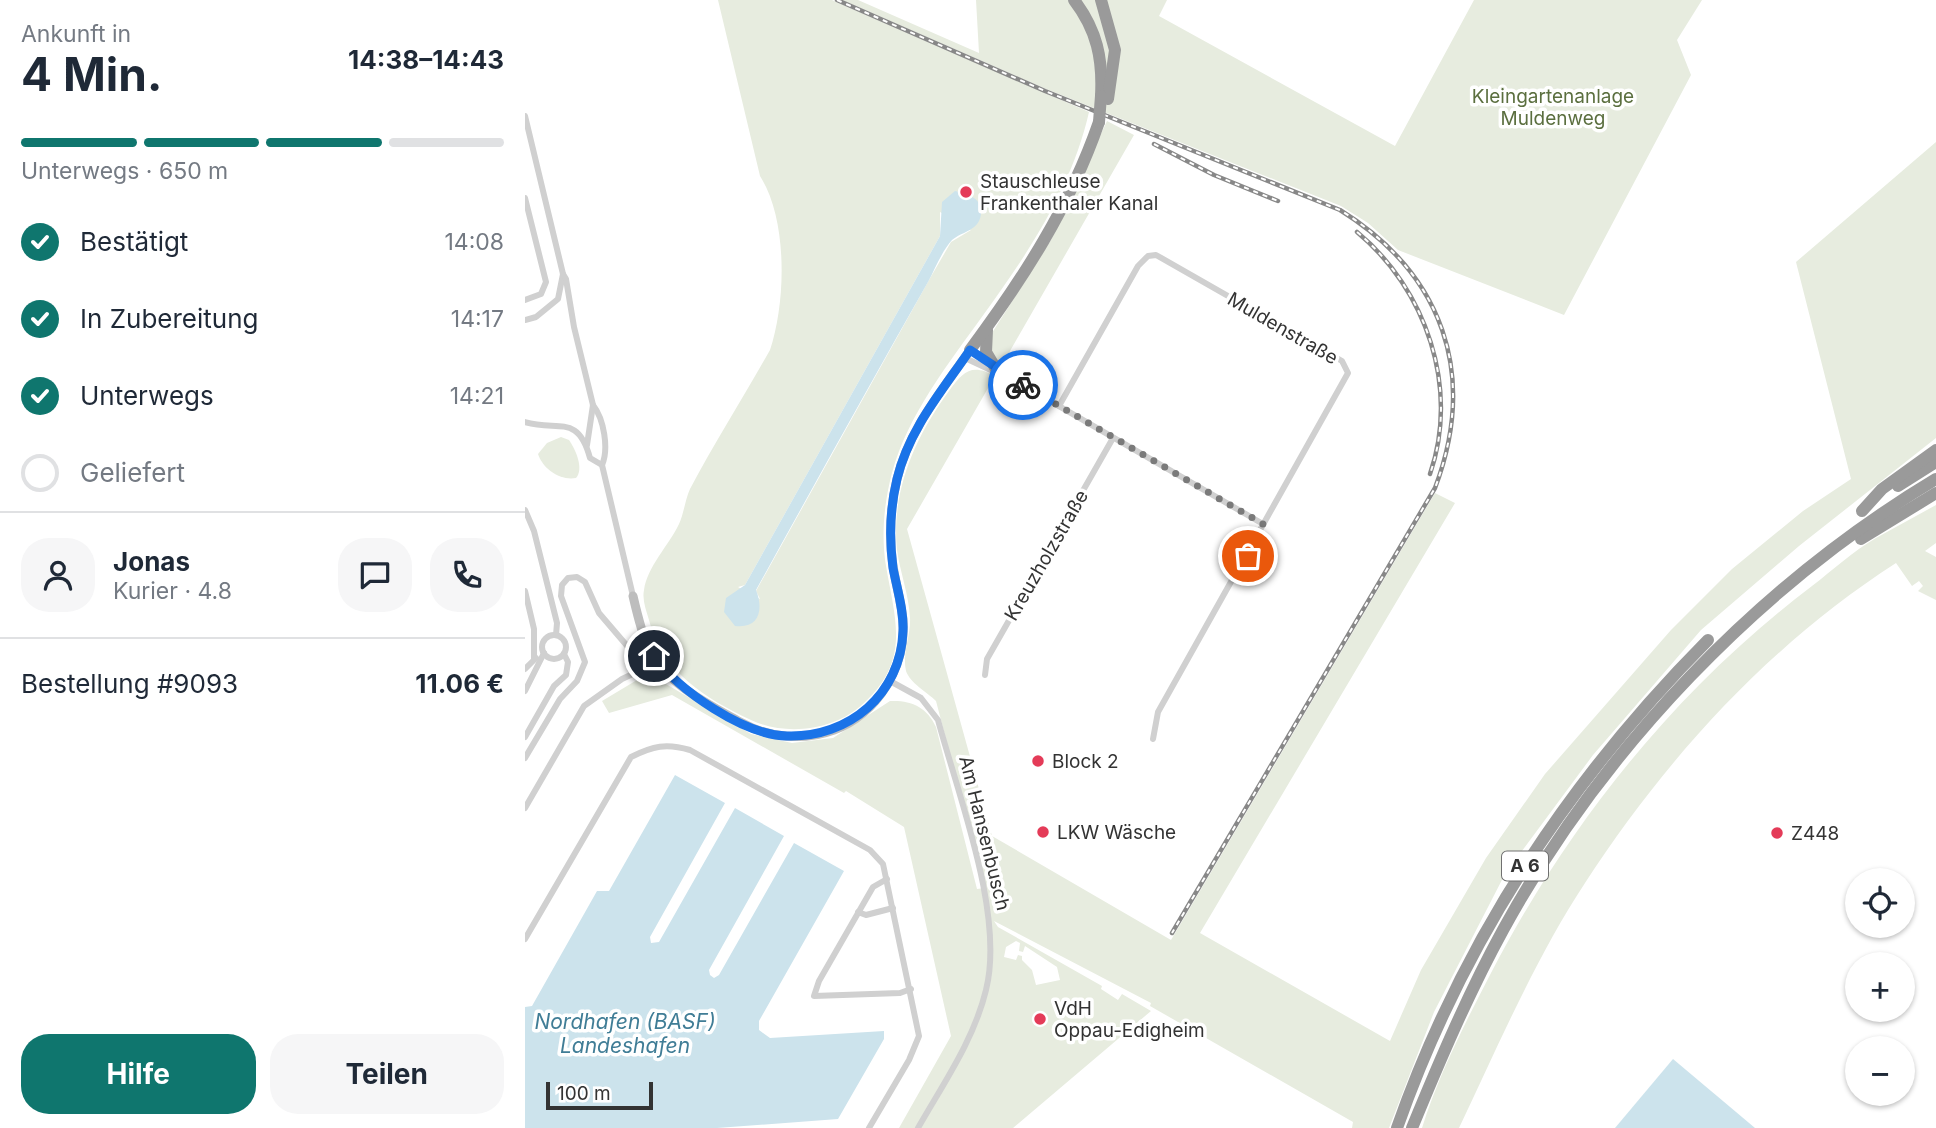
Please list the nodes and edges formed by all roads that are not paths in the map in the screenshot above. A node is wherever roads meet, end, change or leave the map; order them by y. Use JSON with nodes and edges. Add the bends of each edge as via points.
{"nodes":[{"id":1,"x":1074,"y":0,"type":"edge"},
{"id":2,"x":1101,"y":0,"type":"edge"},
{"id":3,"x":1104,"y":98,"type":"junction"},
{"id":4,"x":525,"y":116,"type":"edge"},
{"id":5,"x":525,"y":198,"type":"edge"},
{"id":6,"x":563,"y":274,"type":"junction"},
{"id":7,"x":525,"y":300,"type":"edge"},
{"id":8,"x":525,"y":320,"type":"edge"},
{"id":9,"x":987,"y":328,"type":"junction"},
{"id":10,"x":968,"y":354,"type":"junction"},
{"id":11,"x":998,"y":370,"type":"junction"},
{"id":12,"x":593,"y":405,"type":"junction"},
{"id":13,"x":1059,"y":406,"type":"junction"},
{"id":14,"x":525,"y":422,"type":"edge"},
{"id":15,"x":1113,"y":438,"type":"junction"},
{"id":16,"x":587,"y":445,"type":"junction"},
{"id":17,"x":1936,"y":450,"type":"edge"},
{"id":18,"x":1936,"y":462,"type":"edge"},
{"id":19,"x":602,"y":465,"type":"junction"},
{"id":20,"x":1936,"y":479,"type":"edge"},
{"id":21,"x":1934,"y":495,"type":"edge"},
{"id":22,"x":525,"y":510,"type":"edge"},
{"id":23,"x":1263,"y":524,"type":"junction"},
{"id":24,"x":1815,"y":565,"type":"junction"},
{"id":25,"x":525,"y":591,"type":"edge"},
{"id":26,"x":632,"y":596,"type":"joint"},
{"id":27,"x":534,"y":629,"type":"junction"},
{"id":28,"x":555,"y":635,"type":"junction"},
{"id":29,"x":546,"y":639,"type":"junction"},
{"id":30,"x":1708,"y":640,"type":"dead end"},
{"id":31,"x":544,"y":653,"type":"junction"},
{"id":32,"x":564,"y":654,"type":"junction"},
{"id":33,"x":534,"y":659,"type":"junction"},
{"id":34,"x":658,"y":662,"type":"junction"},
{"id":35,"x":646,"y":668,"type":"junction"},
{"id":36,"x":525,"y":669,"type":"edge"},
{"id":37,"x":985,"y":675,"type":"dead end"},
{"id":38,"x":890,"y":681,"type":"junction"},
{"id":39,"x":525,"y":691,"type":"edge"},
{"id":40,"x":525,"y":737,"type":"edge"},
{"id":41,"x":1153,"y":739,"type":"dead end"},
{"id":42,"x":525,"y":758,"type":"edge"},
{"id":43,"x":525,"y":808,"type":"edge"},
{"id":44,"x":887,"y":879,"type":"junction"},
{"id":45,"x":893,"y":908,"type":"junction"},
{"id":46,"x":859,"y":912,"type":"junction"},
{"id":47,"x":525,"y":939,"type":"edge"},
{"id":48,"x":911,"y":989,"type":"junction"},
{"id":49,"x":869,"y":1128,"type":"edge"},
{"id":50,"x":918,"y":1128,"type":"edge"},
{"id":51,"x":1397,"y":1128,"type":"edge"},
{"id":52,"x":1412,"y":1128,"type":"edge"}],
"edges":[{"from":1,"to":3,"type":"highway","via":[[1097,39]]},
{"from":2,"to":3,"type":"highway","via":[[1115,50]]},
{"from":3,"to":9,"type":"highway","bridge":true,"via":[[1072,191]]},
{"from":4,"to":6,"type":"street"},
{"from":5,"to":7,"type":"street","via":[[546,282],[541,294]]},
{"from":6,"to":8,"type":"street","via":[[558,299]]},
{"from":6,"to":12,"type":"street"},
{"from":9,"to":10,"type":"highway"},
{"from":9,"to":11,"type":"highway","via":[[986,352]]},
{"from":10,"to":11,"type":"street"},
{"from":10,"to":38,"type":"street","via":[[918,427],[898,477],[891,538],[903,632]]},
{"from":11,"to":13,"type":"street"},
{"from":12,"to":16,"type":"street"},
{"from":12,"to":19,"type":"street","via":[[599,412],[606,455]]},
{"from":13,"to":15,"type":"street"},
{"from":13,"to":23,"type":"street","name":"Muldenstraße","via":[[1148,256],[1156,256],[1342,361],[1348,373],[1346,381]]},
{"from":14,"to":16,"type":"street","via":[[563,424],[576,430]]},
{"from":15,"to":23,"type":"street"},
{"from":15,"to":37,"type":"street","name":"Kreuzholzstraße","via":[[987,659]]},
{"from":16,"to":19,"type":"street","via":[[590,458]]},
{"from":17,"to":18,"type":"highway","via":[[1882,489],[1862,511]]},
{"from":19,"to":26,"type":"street"},
{"from":20,"to":24,"type":"highway","number":"A 6"},
{"from":21,"to":24,"type":"highway"},
{"from":22,"to":28,"type":"street","via":[[557,622]]},
{"from":23,"to":41,"type":"street","name":"Muldenstraße","via":[[1158,712]]},
{"from":24,"to":52,"type":"highway","number":"A 6","via":[[1742,628],[1664,707],[1558,843],[1504,928],[1453,1027]]},
{"from":25,"to":27,"type":"street"},
{"from":26,"to":34,"type":"street","via":[[645,639]]},
{"from":27,"to":29,"type":"street"},
{"from":27,"to":33,"type":"street"},
{"from":28,"to":29,"type":"street"},
{"from":28,"to":32,"type":"street","via":[[565,642]]},
{"from":29,"to":31,"type":"street"},
{"from":30,"to":51,"type":"highway","number":"A 6","via":[[1596,764],[1526,863],[1437,1027]]},
{"from":31,"to":32,"type":"street","via":[[552,659]]},
{"from":31,"to":33,"type":"street"},
{"from":31,"to":39,"type":"street"},
{"from":32,"to":40,"type":"street","via":[[566,675],[554,686]]},
{"from":33,"to":36,"type":"street"},
{"from":34,"to":35,"type":"street"},
{"from":34,"to":38,"type":"street","via":[[692,694],[754,729],[783,736],[832,730],[863,713]]},
{"from":35,"to":42,"type":"street","via":[[599,613],[585,582],[568,578],[561,596],[585,662]]},
{"from":35,"to":43,"type":"street","via":[[604,691],[576,715]]},
{"from":38,"to":50,"type":"street","name":"Am Hansenbusch","via":[[928,704],[938,720],[986,898],[992,947],[978,1016]]},
{"from":44,"to":45,"type":"street"},
{"from":44,"to":46,"type":"street","via":[[873,887]]},
{"from":44,"to":47,"type":"street","via":[[878,855],[857,843],[690,750],[671,744],[651,747],[631,757],[619,773]]},
{"from":45,"to":46,"type":"street","via":[[866,915]]},
{"from":45,"to":48,"type":"street"},
{"from":46,"to":48,"type":"street","via":[[814,996]]},
{"from":48,"to":49,"type":"street","via":[[919,1036]]}]}
